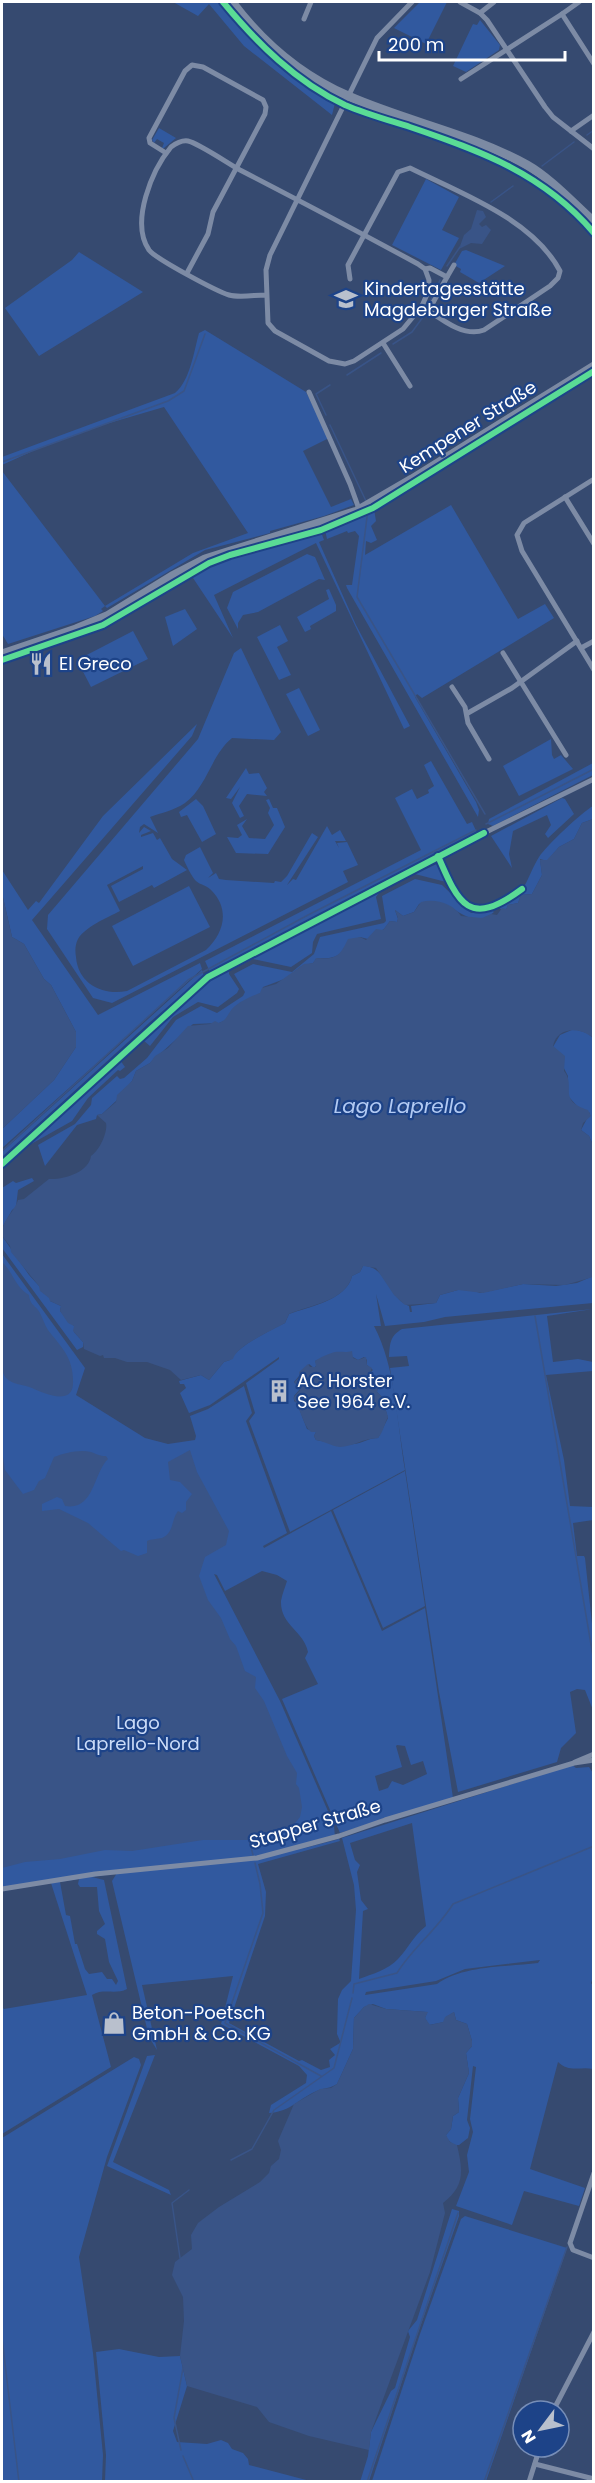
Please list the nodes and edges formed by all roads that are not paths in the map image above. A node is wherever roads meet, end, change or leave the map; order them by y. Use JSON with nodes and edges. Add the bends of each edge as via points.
{"nodes":[{"id":1,"x":232,"y":2,"type":"edge"},
{"id":2,"x":312,"y":2,"type":"edge"},
{"id":3,"x":412,"y":2,"type":"edge"},
{"id":4,"x":460,"y":2,"type":"edge"},
{"id":5,"x":494,"y":2,"type":"edge"},
{"id":6,"x":579,"y":2,"type":"edge"},
{"id":7,"x":480,"y":13,"type":"junction"},
{"id":8,"x":562,"y":14,"type":"junction"},
{"id":9,"x":304,"y":19,"type":"dead end"},
{"id":10,"x":507,"y":49,"type":"junction"},
{"id":11,"x":594,"y":64,"type":"edge"},
{"id":12,"x":461,"y":79,"type":"dead end"},
{"id":13,"x":347,"y":96,"type":"junction"},
{"id":14,"x":594,"y":115,"type":"edge"},
{"id":15,"x":571,"y":131,"type":"junction"},
{"id":16,"x":594,"y":149,"type":"edge"},
{"id":17,"x":166,"y":153,"type":"junction"},
{"id":18,"x":238,"y":168,"type":"junction"},
{"id":19,"x":299,"y":200,"type":"junction"},
{"id":20,"x":594,"y":222,"type":"edge"},
{"id":21,"x":364,"y":234,"type":"junction"},
{"id":22,"x":454,"y":265,"type":"dead end"},
{"id":23,"x":425,"y":268,"type":"junction"},
{"id":24,"x":187,"y":273,"type":"junction"},
{"id":25,"x":447,"y":277,"type":"junction"},
{"id":26,"x":350,"y":279,"type":"dead end"},
{"id":27,"x":265,"y":295,"type":"junction"},
{"id":28,"x":422,"y":306,"type":"junction"},
{"id":29,"x":429,"y":310,"type":"junction"},
{"id":30,"x":383,"y":343,"type":"junction"},
{"id":31,"x":594,"y":366,"type":"edge"},
{"id":32,"x":410,"y":386,"type":"dead end"},
{"id":33,"x":309,"y":392,"type":"dead end"},
{"id":34,"x":594,"y":479,"type":"edge"},
{"id":35,"x":565,"y":497,"type":"junction"},
{"id":36,"x":358,"y":510,"type":"junction"},
{"id":37,"x":594,"y":544,"type":"edge"},
{"id":38,"x":577,"y":641,"type":"junction"},
{"id":39,"x":594,"y":641,"type":"edge"},
{"id":40,"x":581,"y":648,"type":"junction"},
{"id":41,"x":503,"y":653,"type":"dead end"},
{"id":42,"x":2,"y":654,"type":"edge"},
{"id":43,"x":594,"y":670,"type":"edge"},
{"id":44,"x":520,"y":681,"type":"junction"},
{"id":45,"x":452,"y":687,"type":"dead end"},
{"id":46,"x":468,"y":713,"type":"junction"},
{"id":47,"x":566,"y":755,"type":"dead end"},
{"id":48,"x":489,"y":759,"type":"dead end"},
{"id":49,"x":594,"y":779,"type":"edge"},
{"id":50,"x":484,"y":833,"type":"dead end"},
{"id":51,"x":594,"y":1754,"type":"edge"},
{"id":52,"x":594,"y":1760,"type":"edge"},
{"id":53,"x":574,"y":1762,"type":"junction"},
{"id":54,"x":2,"y":1889,"type":"edge"},
{"id":55,"x":594,"y":2173,"type":"edge"},
{"id":56,"x":594,"y":2258,"type":"edge"},
{"id":57,"x":593,"y":2335,"type":"edge"},
{"id":58,"x":559,"y":2399,"type":"edge"},
{"id":59,"x":536,"y":2459,"type":"edge"},
{"id":60,"x":535,"y":2464,"type":"junction"},
{"id":61,"x":594,"y":2478,"type":"edge"},
{"id":62,"x":529,"y":2481,"type":"edge"}],
"edges":[{"from":1,"to":13,"type":"main road","via":[[275,49],[301,70]]},
{"from":2,"to":9,"type":"street"},
{"from":3,"to":13,"type":"street","via":[[376,38]]},
{"from":4,"to":7,"type":"street"},
{"from":5,"to":7,"type":"street"},
{"from":6,"to":8,"type":"street"},
{"from":7,"to":10,"type":"street"},
{"from":8,"to":10,"type":"street"},
{"from":8,"to":11,"type":"street"},
{"from":10,"to":12,"type":"street"},
{"from":10,"to":15,"type":"street","via":[[544,107]]},
{"from":13,"to":19,"type":"street"},
{"from":13,"to":20,"type":"main road","via":[[485,145],[530,167]]},
{"from":14,"to":15,"type":"street"},
{"from":15,"to":16,"type":"street"},
{"from":17,"to":18,"type":"street","via":[[177,143],[188,141]]},
{"from":17,"to":18,"type":"street","via":[[150,143],[149,138],[185,71],[197,65],[257,96],[266,107]]},
{"from":17,"to":24,"type":"street","via":[[145,196],[144,241],[156,257]]},
{"from":18,"to":19,"type":"street"},
{"from":18,"to":24,"type":"street","via":[[213,212],[208,234]]},
{"from":19,"to":21,"type":"street"},
{"from":19,"to":27,"type":"street","via":[[270,255]]},
{"from":21,"to":23,"type":"street"},
{"from":21,"to":26,"type":"street","via":[[348,265]]},
{"from":21,"to":29,"type":"street","via":[[398,172],[410,168],[494,209],[542,249],[560,271],[550,286],[475,333],[465,332]]},
{"from":22,"to":25,"type":"street"},
{"from":23,"to":25,"type":"street"},
{"from":23,"to":28,"type":"street","via":[[429,280]]},
{"from":24,"to":27,"type":"street","via":[[230,296]]},
{"from":25,"to":29,"type":"street"},
{"from":27,"to":30,"type":"street","via":[[268,323],[275,331],[329,361],[345,364]]},
{"from":28,"to":29,"type":"street"},
{"from":28,"to":30,"type":"street","via":[[403,329]]},
{"from":30,"to":32,"type":"street"},
{"from":31,"to":36,"type":"main road","name":"Kempener Straße"},
{"from":33,"to":36,"type":"street"},
{"from":34,"to":35,"type":"street"},
{"from":35,"to":37,"type":"street"},
{"from":35,"to":38,"type":"street","via":[[525,523],[517,535],[522,551]]},
{"from":36,"to":42,"type":"main road","name":"Kempener Straße","via":[[205,559],[107,616]]},
{"from":38,"to":40,"type":"street"},
{"from":38,"to":44,"type":"street"},
{"from":39,"to":40,"type":"street"},
{"from":40,"to":43,"type":"street"},
{"from":41,"to":44,"type":"street"},
{"from":44,"to":46,"type":"street"},
{"from":44,"to":47,"type":"street"},
{"from":45,"to":46,"type":"street"},
{"from":46,"to":48,"type":"street","via":[[468,723]]},
{"from":49,"to":50,"type":"street"},
{"from":51,"to":53,"type":"street"},
{"from":52,"to":53,"type":"street","name":"Stapper Straße"},
{"from":53,"to":54,"type":"street","name":"Stapper Straße","via":[[256,1858],[95,1874]]},
{"from":55,"to":56,"type":"street","via":[[570,2243],[573,2250]]},
{"from":57,"to":58,"type":"street"},
{"from":59,"to":60,"type":"street"},
{"from":60,"to":61,"type":"street"},
{"from":60,"to":62,"type":"street"}]}
